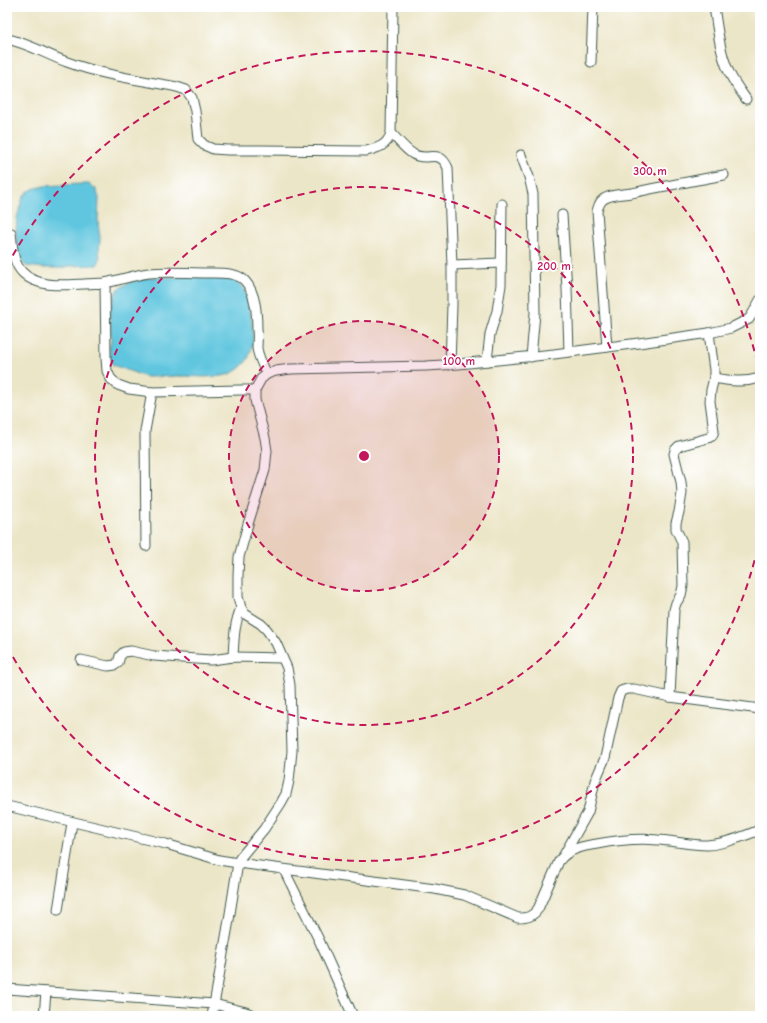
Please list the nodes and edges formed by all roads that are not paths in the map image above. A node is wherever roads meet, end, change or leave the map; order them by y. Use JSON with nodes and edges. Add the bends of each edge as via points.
{"nodes":[{"id":1,"x":393,"y":7,"type":"edge"},
{"id":2,"x":593,"y":7,"type":"edge"},
{"id":3,"x":714,"y":7,"type":"edge"},
{"id":4,"x":7,"y":40,"type":"edge"},
{"id":5,"x":591,"y":62,"type":"dead end"},
{"id":6,"x":746,"y":99,"type":"dead end"},
{"id":7,"x":391,"y":133,"type":"junction"},
{"id":8,"x":521,"y":155,"type":"dead end"},
{"id":9,"x":724,"y":175,"type":"dead end"},
{"id":10,"x":502,"y":204,"type":"dead end"},
{"id":11,"x":562,"y":215,"type":"dead end"},
{"id":12,"x":11,"y":233,"type":"dead end"},
{"id":13,"x":501,"y":263,"type":"junction"},
{"id":14,"x":452,"y":264,"type":"junction"},
{"id":15,"x":105,"y":282,"type":"junction"},
{"id":16,"x":760,"y":300,"type":"edge"},
{"id":17,"x":709,"y":333,"type":"junction"},
{"id":18,"x":607,"y":347,"type":"junction"},
{"id":19,"x":569,"y":352,"type":"junction"},
{"id":20,"x":531,"y":357,"type":"junction"},
{"id":21,"x":487,"y":361,"type":"junction"},
{"id":22,"x":450,"y":365,"type":"junction"},
{"id":23,"x":267,"y":374,"type":"junction"},
{"id":24,"x":714,"y":378,"type":"junction"},
{"id":25,"x":760,"y":378,"type":"edge"},
{"id":26,"x":255,"y":390,"type":"junction"},
{"id":27,"x":152,"y":392,"type":"junction"},
{"id":28,"x":146,"y":546,"type":"dead end"},
{"id":29,"x":241,"y":608,"type":"junction"},
{"id":30,"x":233,"y":657,"type":"junction"},
{"id":31,"x":282,"y":658,"type":"junction"},
{"id":32,"x":81,"y":660,"type":"dead end"},
{"id":33,"x":670,"y":697,"type":"junction"},
{"id":34,"x":760,"y":709,"type":"edge"},
{"id":35,"x":7,"y":806,"type":"edge"},
{"id":36,"x":72,"y":822,"type":"junction"},
{"id":37,"x":760,"y":830,"type":"edge"},
{"id":38,"x":564,"y":855,"type":"junction"},
{"id":39,"x":238,"y":864,"type":"junction"},
{"id":40,"x":284,"y":870,"type":"junction"},
{"id":41,"x":58,"y":910,"type":"dead end"},
{"id":42,"x":7,"y":989,"type":"edge"},
{"id":43,"x":46,"y":992,"type":"junction"},
{"id":44,"x":214,"y":1004,"type":"junction"},
{"id":45,"x":44,"y":1016,"type":"edge"},
{"id":46,"x":212,"y":1016,"type":"edge"},
{"id":47,"x":255,"y":1016,"type":"edge"},
{"id":48,"x":353,"y":1016,"type":"edge"}],
"edges":[{"from":1,"to":7,"type":"street"},
{"from":2,"to":5,"type":"street"},
{"from":3,"to":6,"type":"street","via":[[725,62]]},
{"from":4,"to":7,"type":"street","via":[[20,42],[67,62],[100,72],[186,90],[192,98],[198,139],[213,149],[366,151],[378,148],[389,139]]},
{"from":7,"to":14,"type":"street","via":[[414,155],[440,157],[448,168]]},
{"from":8,"to":20,"type":"street","via":[[530,177],[533,194],[535,313]]},
{"from":9,"to":18,"type":"street","via":[[608,197],[599,204],[597,211]]},
{"from":10,"to":13,"type":"street"},
{"from":11,"to":19,"type":"street"},
{"from":12,"to":15,"type":"street","via":[[17,267],[30,278],[48,284]]},
{"from":13,"to":14,"type":"street"},
{"from":13,"to":21,"type":"street","via":[[497,311],[490,334]]},
{"from":14,"to":22,"type":"street"},
{"from":15,"to":23,"type":"street","via":[[150,273],[220,273],[243,279],[253,295],[257,348]]},
{"from":15,"to":27,"type":"street","via":[[107,371],[118,385]]},
{"from":16,"to":17,"type":"street","via":[[749,319],[731,328]]},
{"from":17,"to":18,"type":"street"},
{"from":17,"to":24,"type":"street"},
{"from":18,"to":19,"type":"street"},
{"from":19,"to":20,"type":"street"},
{"from":20,"to":21,"type":"street"},
{"from":21,"to":22,"type":"street"},
{"from":22,"to":23,"type":"street","via":[[291,370]]},
{"from":23,"to":26,"type":"street"},
{"from":24,"to":25,"type":"street","via":[[736,382]]},
{"from":24,"to":33,"type":"street","via":[[710,401],[714,431],[712,436],[679,446],[674,454],[682,493],[676,529],[682,542],[683,586],[674,610]]},
{"from":26,"to":27,"type":"street"},
{"from":26,"to":29,"type":"street","via":[[254,400],[267,451],[265,470],[239,557],[238,597]]},
{"from":27,"to":28,"type":"street","via":[[144,438]]},
{"from":29,"to":30,"type":"street","via":[[235,626]]},
{"from":29,"to":31,"type":"street","via":[[267,630]]},
{"from":30,"to":31,"type":"street"},
{"from":30,"to":32,"type":"street","via":[[211,660],[124,652],[115,665],[108,666]]},
{"from":31,"to":39,"type":"street","via":[[290,685],[292,751],[289,780],[281,803]]},
{"from":33,"to":34,"type":"street"},
{"from":33,"to":38,"type":"street","via":[[634,689],[621,691],[605,758],[595,781],[588,812]]},
{"from":35,"to":36,"type":"street"},
{"from":36,"to":39,"type":"street"},
{"from":36,"to":41,"type":"street"},
{"from":37,"to":38,"type":"street","via":[[718,844],[634,839],[583,846]]},
{"from":38,"to":40,"type":"street","via":[[538,909],[526,918],[518,918],[464,895],[435,889]]},
{"from":39,"to":40,"type":"street"},
{"from":39,"to":44,"type":"street"},
{"from":40,"to":48,"type":"street"},
{"from":42,"to":43,"type":"street"},
{"from":43,"to":44,"type":"street"},
{"from":43,"to":45,"type":"street"},
{"from":44,"to":46,"type":"street"},
{"from":44,"to":47,"type":"street"}]}
